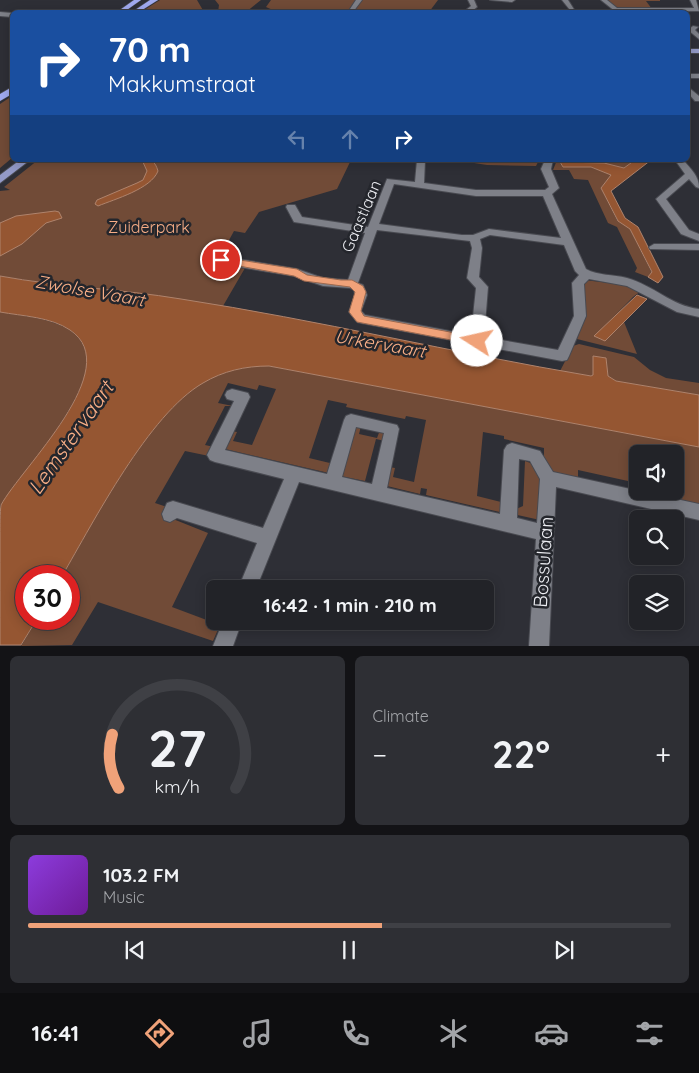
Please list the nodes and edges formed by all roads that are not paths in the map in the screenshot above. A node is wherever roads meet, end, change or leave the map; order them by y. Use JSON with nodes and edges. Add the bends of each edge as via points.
{"nodes":[{"id":1,"x":138,"y":0,"type":"edge"},
{"id":2,"x":155,"y":0,"type":"edge"},
{"id":3,"x":471,"y":0,"type":"edge"},
{"id":4,"x":493,"y":0,"type":"edge"},
{"id":5,"x":565,"y":0,"type":"edge"},
{"id":6,"x":604,"y":0,"type":"edge"},
{"id":7,"x":693,"y":0,"type":"edge"},
{"id":8,"x":511,"y":2,"type":"edge"},
{"id":9,"x":123,"y":10,"type":"edge"},
{"id":10,"x":138,"y":10,"type":"edge"},
{"id":11,"x":470,"y":10,"type":"edge"},
{"id":12,"x":573,"y":10,"type":"edge"},
{"id":13,"x":616,"y":10,"type":"edge"},
{"id":14,"x":698,"y":10,"type":"edge"},
{"id":15,"x":697,"y":28,"type":"edge"},
{"id":16,"x":699,"y":38,"type":"edge"},
{"id":17,"x":23,"y":162,"type":"edge"},
{"id":18,"x":423,"y":162,"type":"edge"},
{"id":19,"x":548,"y":162,"type":"edge"},
{"id":20,"x":680,"y":162,"type":"edge"},
{"id":21,"x":690,"y":174,"type":"junction"},
{"id":22,"x":0,"y":180,"type":"edge"},
{"id":23,"x":678,"y":184,"type":"junction"},
{"id":24,"x":419,"y":185,"type":"junction"},
{"id":25,"x":699,"y":186,"type":"edge"},
{"id":26,"x":699,"y":192,"type":"edge"},
{"id":27,"x":547,"y":193,"type":"junction"},
{"id":28,"x":291,"y":207,"type":"dead end"},
{"id":29,"x":372,"y":228,"type":"junction"},
{"id":30,"x":474,"y":238,"type":"junction"},
{"id":31,"x":699,"y":238,"type":"edge"},
{"id":32,"x":569,"y":242,"type":"junction"},
{"id":33,"x":654,"y":247,"type":"dead end"},
{"id":34,"x":699,"y":247,"type":"edge"},
{"id":35,"x":221,"y":260,"type":"dead end"},
{"id":36,"x":587,"y":274,"type":"junction"},
{"id":37,"x":352,"y":284,"type":"junction"},
{"id":38,"x":699,"y":313,"type":"edge"},
{"id":39,"x":477,"y":341,"type":"junction"},
{"id":40,"x":232,"y":395,"type":"dead end"},
{"id":41,"x":294,"y":474,"type":"junction"},
{"id":42,"x":548,"y":478,"type":"junction"},
{"id":43,"x":332,"y":483,"type":"junction"},
{"id":44,"x":378,"y":493,"type":"junction"},
{"id":45,"x":699,"y":512,"type":"edge"},
{"id":46,"x":170,"y":514,"type":"dead end"},
{"id":47,"x":508,"y":524,"type":"junction"},
{"id":48,"x":545,"y":533,"type":"junction"},
{"id":49,"x":268,"y":538,"type":"junction"},
{"id":50,"x":251,"y":580,"type":"edge"},
{"id":51,"x":230,"y":630,"type":"edge"},
{"id":52,"x":223,"y":646,"type":"edge"},
{"id":53,"x":538,"y":646,"type":"edge"}],
"edges":[{"from":1,"to":9,"type":"highway"},
{"from":2,"to":10,"type":"highway"},
{"from":3,"to":11,"type":"street","via":[[474,7]]},
{"from":4,"to":8,"type":"street"},
{"from":5,"to":12,"type":"street"},
{"from":6,"to":13,"type":"street"},
{"from":7,"to":14,"type":"street"},
{"from":15,"to":16,"type":"street","via":[[691,30]]},
{"from":17,"to":22,"type":"main road"},
{"from":18,"to":24,"type":"street"},
{"from":19,"to":27,"type":"street","via":[[546,169],[554,187]]},
{"from":20,"to":21,"type":"street"},
{"from":21,"to":23,"type":"street"},
{"from":21,"to":25,"type":"street"},
{"from":23,"to":26,"type":"street"},
{"from":23,"to":31,"type":"street","via":[[661,199],[686,232]]},
{"from":24,"to":27,"type":"street","name":"Gaastlaan","via":[[474,192]]},
{"from":24,"to":29,"type":"street","name":"Gaastlaan","via":[[390,181]]},
{"from":27,"to":32,"type":"street"},
{"from":28,"to":29,"type":"street","via":[[298,220]]},
{"from":29,"to":30,"type":"street"},
{"from":29,"to":37,"type":"street","name":"Gaastlaan"},
{"from":30,"to":32,"type":"street","via":[[489,232]]},
{"from":30,"to":39,"type":"street","via":[[477,248],[473,278],[482,287]]},
{"from":32,"to":36,"type":"street","via":[[580,268]]},
{"from":33,"to":34,"type":"street"},
{"from":35,"to":37,"type":"street","via":[[297,273],[304,278]]},
{"from":36,"to":38,"type":"street","via":[[628,282],[688,311]]},
{"from":36,"to":39,"type":"street","via":[[578,283],[580,316],[562,356]]},
{"from":37,"to":39,"type":"street","via":[[359,288],[355,312],[361,319]]},
{"from":40,"to":41,"type":"street","via":[[243,397],[215,456]]},
{"from":41,"to":43,"type":"street"},
{"from":41,"to":49,"type":"street"},
{"from":42,"to":45,"type":"street"},
{"from":42,"to":47,"type":"street","via":[[535,456],[512,450]]},
{"from":42,"to":48,"type":"street","name":"Bossulaan"},
{"from":43,"to":44,"type":"street"},
{"from":43,"to":44,"type":"street","via":[[351,420],[384,427],[392,429]]},
{"from":44,"to":47,"type":"street"},
{"from":46,"to":49,"type":"street","via":[[173,508]]},
{"from":47,"to":48,"type":"street"},
{"from":48,"to":53,"type":"street","name":"Bossulaan"},
{"from":49,"to":50,"type":"street"},
{"from":51,"to":52,"type":"street"}]}
